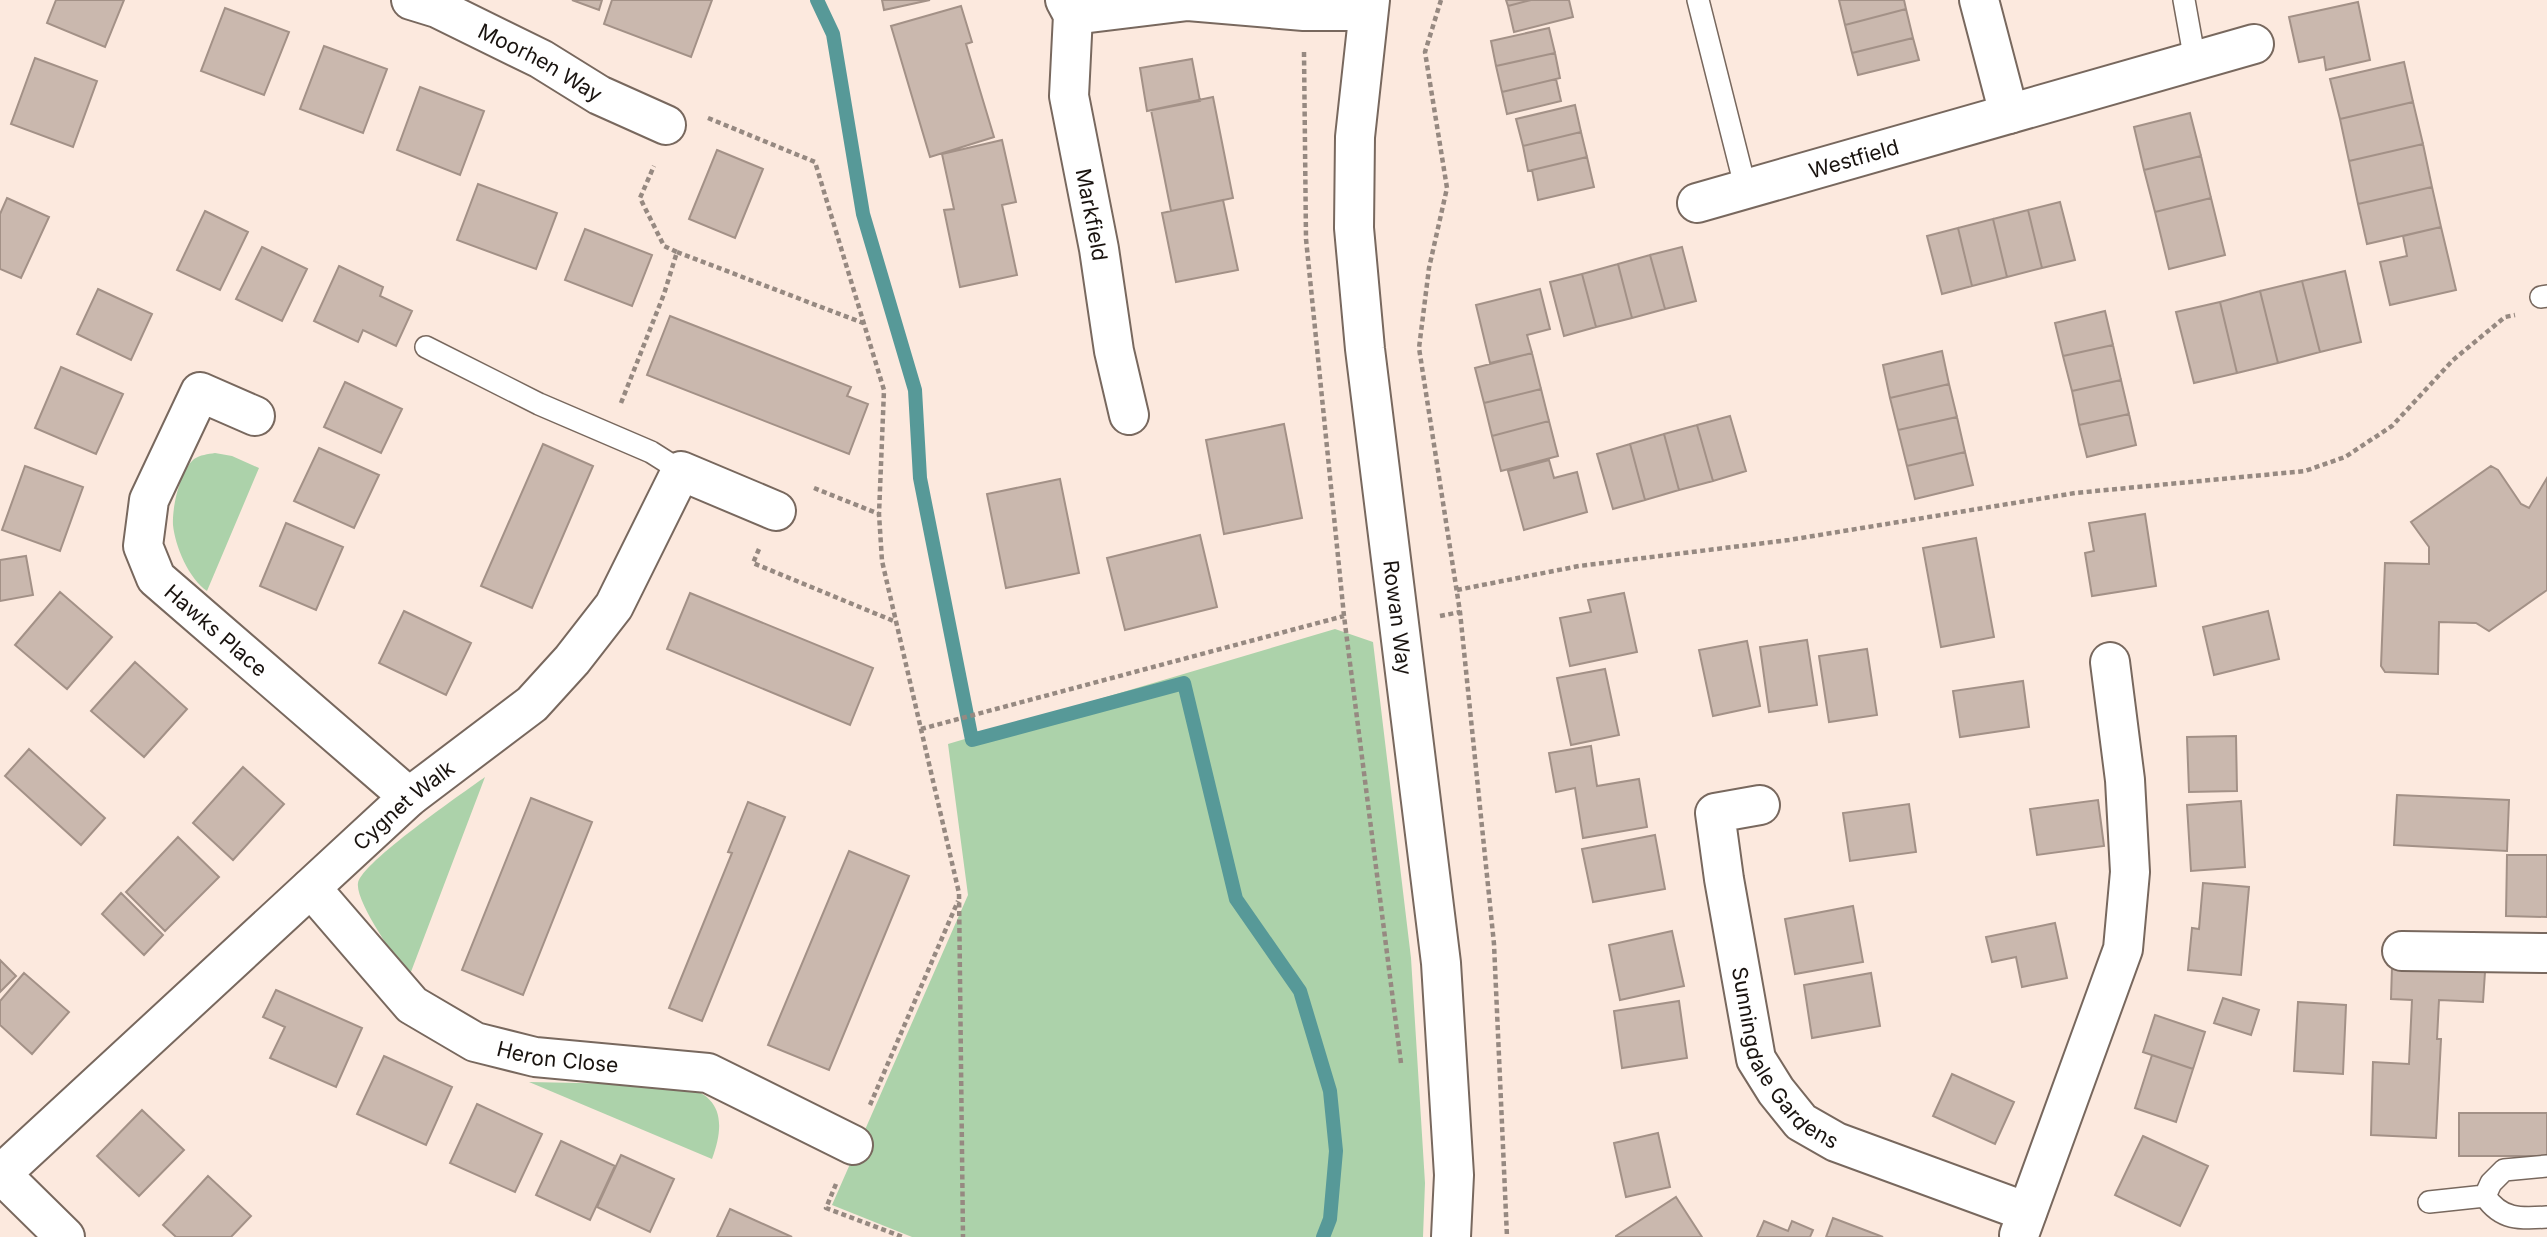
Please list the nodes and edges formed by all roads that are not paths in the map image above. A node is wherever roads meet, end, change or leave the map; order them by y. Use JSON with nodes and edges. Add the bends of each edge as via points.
{"nodes":[{"id":1,"x":411,"y":0,"type":"edge"},
{"id":2,"x":1698,"y":0,"type":"edge"},
{"id":3,"x":1979,"y":0,"type":"edge"},
{"id":4,"x":2184,"y":0,"type":"edge"},
{"id":5,"x":1369,"y":6,"type":"edge"},
{"id":6,"x":1069,"y":7,"type":"edge"},
{"id":7,"x":2255,"y":44,"type":"dead end"},
{"id":8,"x":2195,"y":61,"type":"junction"},
{"id":9,"x":2009,"y":114,"type":"junction"},
{"id":10,"x":666,"y":125,"type":"road end"},
{"id":11,"x":1746,"y":190,"type":"junction"},
{"id":12,"x":1697,"y":203,"type":"dead end"},
{"id":13,"x":426,"y":346,"type":"dead end"},
{"id":14,"x":1129,"y":415,"type":"dead end"},
{"id":15,"x":255,"y":416,"type":"dead end"},
{"id":16,"x":681,"y":471,"type":"junction"},
{"id":17,"x":776,"y":511,"type":"road end"},
{"id":18,"x":2110,"y":662,"type":"dead end"},
{"id":19,"x":409,"y":797,"type":"junction"},
{"id":20,"x":1760,"y":805,"type":"dead end"},
{"id":21,"x":311,"y":888,"type":"junction"},
{"id":22,"x":2402,"y":951,"type":"dead end"},
{"id":23,"x":2547,"y":953,"type":"edge"},
{"id":24,"x":853,"y":1145,"type":"road end"},
{"id":25,"x":2547,"y":1166,"type":"edge"},
{"id":26,"x":0,"y":1174,"type":"edge"},
{"id":27,"x":2485,"y":1196,"type":"junction"},
{"id":28,"x":2429,"y":1202,"type":"dead end"},
{"id":29,"x":2547,"y":1217,"type":"edge"},
{"id":30,"x":2022,"y":1225,"type":"edge"},
{"id":31,"x":65,"y":1237,"type":"edge"},
{"id":32,"x":1451,"y":1237,"type":"edge"}],
"edges":[{"from":1,"to":10,"type":"street","name":"Moorhen Way","via":[[437,8],[541,59],[599,95]]},
{"from":2,"to":11,"type":"lane"},
{"from":3,"to":9,"type":"street"},
{"from":4,"to":8,"type":"lane"},
{"from":5,"to":6,"type":"street","name":"Markfield","via":[[1304,11],[1188,1]]},
{"from":5,"to":32,"type":"street","name":"Rowan Way","via":[[1355,137],[1354,228],[1441,963],[1454,1175]]},
{"from":6,"to":14,"type":"street","name":"Markfield","via":[[1069,96]]},
{"from":7,"to":8,"type":"street","name":"Westfield"},
{"from":8,"to":9,"type":"street","name":"Westfield"},
{"from":9,"to":11,"type":"street","name":"Westfield"},
{"from":11,"to":12,"type":"street","name":"Westfield"},
{"from":13,"to":16,"type":"lane","via":[[539,404],[651,452]]},
{"from":15,"to":19,"type":"street","name":"Hawks Place","via":[[200,392],[149,500],[143,546],[156,578]]},
{"from":16,"to":17,"type":"street"},
{"from":16,"to":19,"type":"street","name":"Cygnet Walk","via":[[614,606],[572,660],[532,704]]},
{"from":18,"to":30,"type":"street","name":"Sunningdale Gardens","via":[[2125,780],[2130,872],[2123,949]]},
{"from":19,"to":21,"type":"street","name":"Cygnet Walk"},
{"from":20,"to":30,"type":"street","name":"Sunningdale Gardens","via":[[1715,813],[1756,1059],[1801,1122]]},
{"from":21,"to":24,"type":"street","name":"Heron Close","via":[[412,1005],[475,1042],[535,1057],[708,1073]]},
{"from":21,"to":26,"type":"street","name":"Cygnet Walk"},
{"from":22,"to":23,"type":"street"},
{"from":25,"to":27,"type":"lane","via":[[2504,1170]]},
{"from":26,"to":31,"type":"street"},
{"from":27,"to":28,"type":"lane"},
{"from":27,"to":29,"type":"lane","via":[[2494,1209],[2508,1215]]}]}
